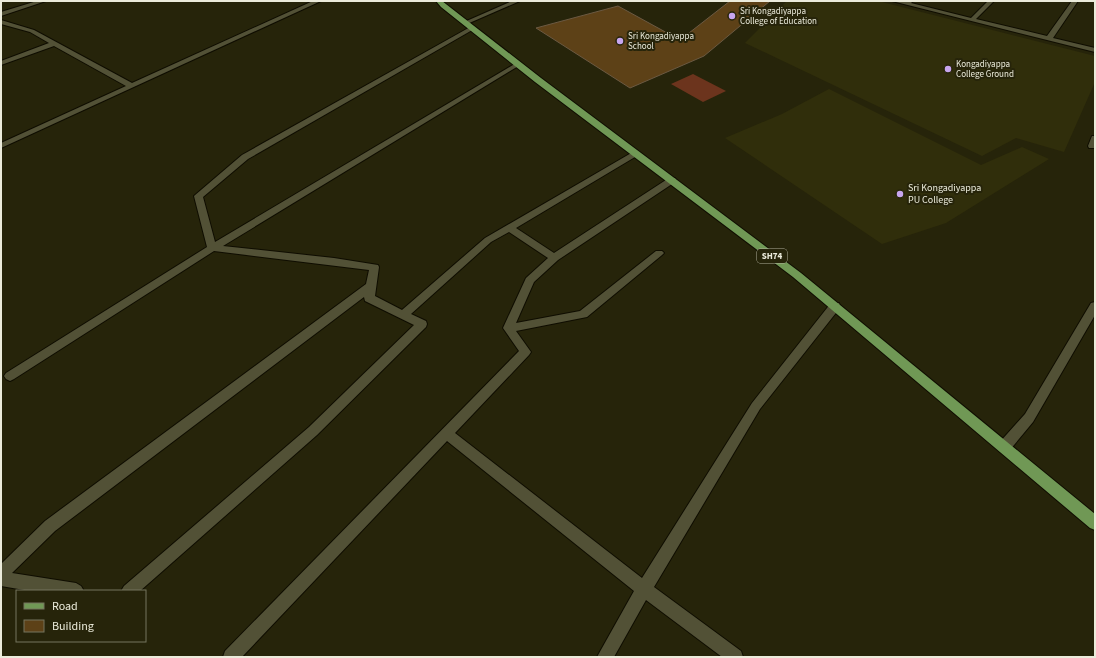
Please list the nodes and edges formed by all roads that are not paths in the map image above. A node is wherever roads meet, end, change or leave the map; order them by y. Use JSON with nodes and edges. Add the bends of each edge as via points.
{"nodes":[{"id":1,"x":44,"y":1,"type":"edge"},
{"id":2,"x":318,"y":1,"type":"edge"},
{"id":3,"x":439,"y":1,"type":"edge"},
{"id":4,"x":517,"y":1,"type":"edge"},
{"id":5,"x":895,"y":1,"type":"edge"},
{"id":6,"x":991,"y":1,"type":"edge"},
{"id":7,"x":1075,"y":1,"type":"edge"},
{"id":8,"x":908,"y":2,"type":"edge"},
{"id":9,"x":2,"y":13,"type":"edge"},
{"id":10,"x":972,"y":20,"type":"junction"},
{"id":11,"x":1,"y":22,"type":"edge"},
{"id":12,"x":468,"y":25,"type":"junction"},
{"id":13,"x":1049,"y":39,"type":"junction"},
{"id":14,"x":55,"y":43,"type":"junction"},
{"id":15,"x":1095,"y":50,"type":"edge"},
{"id":16,"x":1,"y":63,"type":"edge"},
{"id":17,"x":518,"y":64,"type":"junction"},
{"id":18,"x":132,"y":86,"type":"junction"},
{"id":19,"x":1095,"y":138,"type":"edge"},
{"id":20,"x":1,"y":146,"type":"edge"},
{"id":21,"x":1095,"y":146,"type":"edge"},
{"id":22,"x":636,"y":154,"type":"junction"},
{"id":23,"x":672,"y":180,"type":"junction"},
{"id":24,"x":509,"y":228,"type":"junction"},
{"id":25,"x":212,"y":248,"type":"junction"},
{"id":26,"x":659,"y":253,"type":"dead end"},
{"id":27,"x":554,"y":258,"type":"junction"},
{"id":28,"x":371,"y":286,"type":"junction"},
{"id":29,"x":835,"y":306,"type":"junction"},
{"id":30,"x":1095,"y":306,"type":"edge"},
{"id":31,"x":403,"y":315,"type":"junction"},
{"id":32,"x":508,"y":328,"type":"junction"},
{"id":33,"x":10,"y":376,"type":"dead end"},
{"id":34,"x":446,"y":433,"type":"junction"},
{"id":35,"x":1004,"y":447,"type":"junction"},
{"id":36,"x":1095,"y":523,"type":"edge"},
{"id":37,"x":1,"y":574,"type":"edge"},
{"id":38,"x":1,"y":579,"type":"edge"},
{"id":39,"x":644,"y":589,"type":"junction"},
{"id":40,"x":70,"y":590,"type":"edge"},
{"id":41,"x":130,"y":590,"type":"edge"},
{"id":42,"x":231,"y":657,"type":"edge"},
{"id":43,"x":605,"y":657,"type":"edge"},
{"id":44,"x":735,"y":657,"type":"edge"}],
"edges":[{"from":1,"to":9,"type":"street"},
{"from":2,"to":18,"type":"street"},
{"from":3,"to":12,"type":"main road","number":"SH74"},
{"from":4,"to":12,"type":"street"},
{"from":5,"to":8,"type":"street"},
{"from":6,"to":10,"type":"street"},
{"from":7,"to":13,"type":"street"},
{"from":8,"to":10,"type":"street"},
{"from":10,"to":13,"type":"street"},
{"from":11,"to":14,"type":"street","via":[[32,30]]},
{"from":12,"to":17,"type":"main road","number":"SH74"},
{"from":12,"to":25,"type":"street","via":[[245,157],[198,196]]},
{"from":13,"to":15,"type":"street"},
{"from":14,"to":16,"type":"street"},
{"from":14,"to":18,"type":"street"},
{"from":17,"to":22,"type":"main road","number":"SH74"},
{"from":17,"to":25,"type":"street"},
{"from":18,"to":20,"type":"street"},
{"from":19,"to":21,"type":"street","via":[[1092,146]]},
{"from":22,"to":23,"type":"main road","number":"SH74"},
{"from":22,"to":24,"type":"street"},
{"from":23,"to":27,"type":"street"},
{"from":23,"to":29,"type":"main road","number":"SH74"},
{"from":24,"to":27,"type":"street"},
{"from":24,"to":31,"type":"street","via":[[488,240]]},
{"from":25,"to":28,"type":"street","via":[[374,267]]},
{"from":25,"to":33,"type":"street"},
{"from":26,"to":32,"type":"street","via":[[583,314]]},
{"from":27,"to":32,"type":"street","via":[[530,280]]},
{"from":28,"to":31,"type":"street","via":[[369,298]]},
{"from":28,"to":37,"type":"street","via":[[50,526]]},
{"from":29,"to":35,"type":"main road","number":"SH74"},
{"from":29,"to":39,"type":"street","via":[[756,406]]},
{"from":30,"to":35,"type":"street","via":[[1029,418]]},
{"from":31,"to":41,"type":"street","via":[[422,324],[314,431]]},
{"from":32,"to":34,"type":"street","via":[[525,352]]},
{"from":34,"to":39,"type":"street"},
{"from":34,"to":42,"type":"street"},
{"from":35,"to":36,"type":"main road","number":"SH74"},
{"from":38,"to":40,"type":"street"},
{"from":39,"to":43,"type":"street"},
{"from":39,"to":44,"type":"street"}]}
